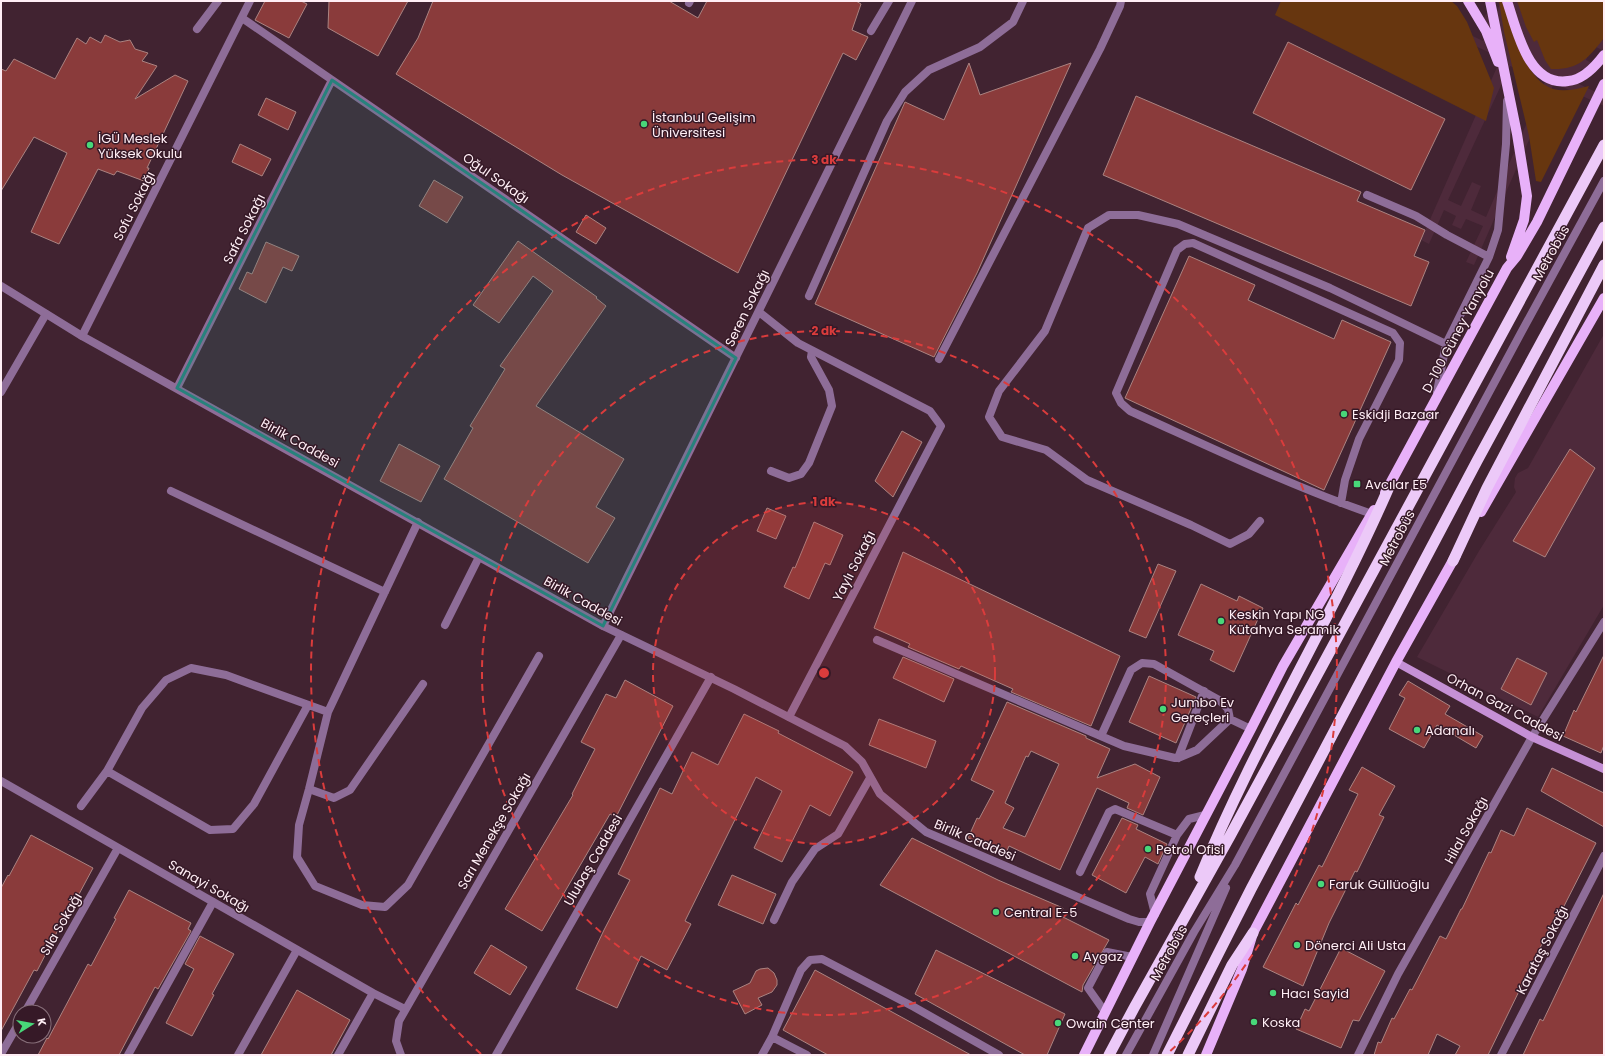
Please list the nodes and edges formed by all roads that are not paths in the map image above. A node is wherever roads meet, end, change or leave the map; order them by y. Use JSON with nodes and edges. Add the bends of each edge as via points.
{"nodes":[{"id":1,"x":218,"y":1,"type":"edge"},
{"id":2,"x":250,"y":1,"type":"edge"},
{"id":3,"x":889,"y":1,"type":"edge"},
{"id":4,"x":912,"y":1,"type":"edge"},
{"id":5,"x":1023,"y":1,"type":"edge"},
{"id":6,"x":1121,"y":1,"type":"edge"},
{"id":7,"x":1468,"y":1,"type":"edge"},
{"id":8,"x":1490,"y":1,"type":"edge"},
{"id":9,"x":1507,"y":1,"type":"edge"},
{"id":10,"x":242,"y":18,"type":"junction"},
{"id":11,"x":197,"y":29,"type":"dead end"},
{"id":12,"x":871,"y":31,"type":"dead end"},
{"id":13,"x":1604,"y":55,"type":"edge"},
{"id":14,"x":332,"y":80,"type":"junction"},
{"id":15,"x":1604,"y":84,"type":"edge"},
{"id":16,"x":1508,"y":88,"type":"junction"},
{"id":17,"x":1604,"y":145,"type":"edge"},
{"id":18,"x":1604,"y":181,"type":"edge"},
{"id":19,"x":1367,"y":195,"type":"dead end"},
{"id":20,"x":1604,"y":228,"type":"edge"},
{"id":21,"x":1489,"y":257,"type":"junction"},
{"id":22,"x":1604,"y":265,"type":"edge"},
{"id":23,"x":1507,"y":268,"type":"junction"},
{"id":24,"x":1,"y":286,"type":"edge"},
{"id":25,"x":809,"y":296,"type":"dead end"},
{"id":26,"x":1604,"y":298,"type":"edge"},
{"id":27,"x":759,"y":312,"type":"junction"},
{"id":28,"x":46,"y":314,"type":"junction"},
{"id":29,"x":82,"y":336,"type":"junction"},
{"id":30,"x":1446,"y":344,"type":"junction"},
{"id":31,"x":812,"y":350,"type":"junction"},
{"id":32,"x":736,"y":358,"type":"junction"},
{"id":33,"x":939,"y":359,"type":"dead end"},
{"id":34,"x":177,"y":388,"type":"junction"},
{"id":35,"x":1,"y":392,"type":"edge"},
{"id":36,"x":1436,"y":401,"type":"junction"},
{"id":37,"x":771,"y":471,"type":"dead end"},
{"id":38,"x":1389,"y":487,"type":"junction"},
{"id":39,"x":171,"y":491,"type":"dead end"},
{"id":40,"x":1341,"y":503,"type":"junction"},
{"id":41,"x":1372,"y":514,"type":"junction"},
{"id":42,"x":1260,"y":521,"type":"dead end"},
{"id":43,"x":418,"y":522,"type":"junction"},
{"id":44,"x":479,"y":556,"type":"junction"},
{"id":45,"x":1453,"y":561,"type":"junction"},
{"id":46,"x":385,"y":592,"type":"junction"},
{"id":47,"x":1604,"y":622,"type":"edge"},
{"id":48,"x":445,"y":625,"type":"dead end"},
{"id":49,"x":603,"y":626,"type":"junction"},
{"id":50,"x":621,"y":635,"type":"junction"},
{"id":51,"x":877,"y":640,"type":"dead end"},
{"id":52,"x":539,"y":656,"type":"dead end"},
{"id":53,"x":1396,"y":662,"type":"junction"},
{"id":54,"x":711,"y":677,"type":"junction"},
{"id":55,"x":423,"y":684,"type":"dead end"},
{"id":56,"x":1204,"y":691,"type":"junction"},
{"id":57,"x":308,"y":705,"type":"junction"},
{"id":58,"x":328,"y":712,"type":"junction"},
{"id":59,"x":789,"y":717,"type":"junction"},
{"id":60,"x":1230,"y":719,"type":"junction"},
{"id":61,"x":1251,"y":729,"type":"junction"},
{"id":62,"x":1102,"y":736,"type":"junction"},
{"id":63,"x":1532,"y":737,"type":"junction"},
{"id":64,"x":1178,"y":758,"type":"junction"},
{"id":65,"x":1604,"y":769,"type":"edge"},
{"id":66,"x":107,"y":770,"type":"junction"},
{"id":67,"x":870,"y":778,"type":"junction"},
{"id":68,"x":1,"y":782,"type":"edge"},
{"id":69,"x":309,"y":789,"type":"junction"},
{"id":70,"x":81,"y":806,"type":"dead end"},
{"id":71,"x":1205,"y":815,"type":"junction"},
{"id":72,"x":1178,"y":835,"type":"junction"},
{"id":73,"x":118,"y":848,"type":"junction"},
{"id":74,"x":1604,"y":856,"type":"edge"},
{"id":75,"x":1235,"y":865,"type":"junction"},
{"id":76,"x":1080,"y":872,"type":"dead end"},
{"id":77,"x":213,"y":902,"type":"junction"},
{"id":78,"x":1152,"y":918,"type":"junction"},
{"id":79,"x":774,"y":920,"type":"dead end"},
{"id":80,"x":1181,"y":924,"type":"junction"},
{"id":81,"x":1253,"y":933,"type":"junction"},
{"id":82,"x":297,"y":950,"type":"junction"},
{"id":83,"x":1132,"y":957,"type":"junction"},
{"id":84,"x":373,"y":993,"type":"junction"},
{"id":85,"x":30,"y":1004,"type":"edge"},
{"id":86,"x":405,"y":1009,"type":"junction"},
{"id":87,"x":1105,"y":1012,"type":"junction"},
{"id":88,"x":12,"y":1035,"type":"edge"},
{"id":89,"x":772,"y":1037,"type":"junction"},
{"id":90,"x":1,"y":1054,"type":"edge"},
{"id":91,"x":128,"y":1055,"type":"edge"},
{"id":92,"x":238,"y":1055,"type":"edge"},
{"id":93,"x":338,"y":1055,"type":"edge"},
{"id":94,"x":401,"y":1055,"type":"edge"},
{"id":95,"x":496,"y":1055,"type":"edge"},
{"id":96,"x":762,"y":1055,"type":"edge"},
{"id":97,"x":807,"y":1055,"type":"edge"},
{"id":98,"x":999,"y":1055,"type":"edge"},
{"id":99,"x":1084,"y":1055,"type":"edge"},
{"id":100,"x":1109,"y":1055,"type":"edge"},
{"id":101,"x":1126,"y":1055,"type":"edge"},
{"id":102,"x":1153,"y":1055,"type":"edge"},
{"id":103,"x":1166,"y":1055,"type":"edge"},
{"id":104,"x":1188,"y":1055,"type":"edge"},
{"id":105,"x":1206,"y":1055,"type":"edge"},
{"id":106,"x":1358,"y":1055,"type":"edge"},
{"id":107,"x":1501,"y":1055,"type":"edge"}],
"edges":[{"from":1,"to":11,"type":"street"},
{"from":2,"to":10,"type":"street","name":"Sofu Sokağı"},
{"from":3,"to":12,"type":"street"},
{"from":4,"to":27,"type":"street","name":"Seren Sokağı"},
{"from":5,"to":25,"type":"street","via":[[1013,22],[980,47],[929,70],[905,92],[886,121]]},
{"from":6,"to":33,"type":"street","via":[[1100,49]]},
{"from":7,"to":16,"type":"main road","via":[[1486,31]]},
{"from":8,"to":16,"type":"main road"},
{"from":9,"to":13,"type":"main road","via":[[1524,48],[1540,75],[1558,83],[1572,81],[1584,75]]},
{"from":10,"to":14,"type":"street","name":"Oğul Sokağı"},
{"from":10,"to":29,"type":"street","name":"Sofu Sokağı"},
{"from":14,"to":32,"type":"street","name":"Oğul Sokağı"},
{"from":14,"to":34,"type":"street","name":"Safa Sokağı"},
{"from":15,"to":23,"type":"main road","name":"D-100 Güney Yanyolu","via":[[1537,222]]},
{"from":16,"to":21,"type":"street","via":[[1498,230]]},
{"from":16,"to":23,"type":"main road","via":[[1528,196],[1524,220]]},
{"from":17,"to":80,"type":"highway"},
{"from":18,"to":75,"type":"street","name":"Metrobüs"},
{"from":19,"to":21,"type":"street","via":[[1416,216]]},
{"from":20,"to":103,"type":"highway","via":[[1347,707]]},
{"from":21,"to":30,"type":"street"},
{"from":22,"to":45,"type":"highway","via":[[1487,488]]},
{"from":23,"to":36,"type":"main road","name":"D-100 Güney Yanyolu"},
{"from":24,"to":28,"type":"street","name":"Birlik Caddesi"},
{"from":26,"to":45,"type":"main road"},
{"from":27,"to":31,"type":"street","via":[[798,343]]},
{"from":27,"to":32,"type":"street","name":"Seren Sokağı"},
{"from":28,"to":29,"type":"street","name":"Birlik Caddesi"},
{"from":28,"to":35,"type":"street"},
{"from":29,"to":34,"type":"street","name":"Birlik Caddesi"},
{"from":30,"to":36,"type":"street"},
{"from":30,"to":42,"type":"street","via":[[1330,288],[1178,224],[1138,215],[1109,215],[1088,228],[1044,331],[999,391],[990,417],[1002,437],[1046,450],[1087,480],[1230,544],[1249,534]]},
{"from":31,"to":37,"type":"street","via":[[811,357],[829,390],[832,406],[809,462],[800,474],[789,478]]},
{"from":31,"to":59,"type":"street","name":"Yaylı Sokağı","via":[[930,411],[941,426]]},
{"from":32,"to":49,"type":"street","name":"Seren Sokağı"},
{"from":34,"to":43,"type":"street","name":"Birlik Caddesi"},
{"from":36,"to":38,"type":"main road","name":"D-100 Güney Yanyolu"},
{"from":38,"to":41,"type":"main road","name":"D-100 Güney Yanyolu"},
{"from":38,"to":80,"type":"highway","via":[[1219,833]]},
{"from":39,"to":46,"type":"street"},
{"from":40,"to":40,"type":"street","via":[[1130,411],[1121,403],[1116,393],[1177,250],[1185,244],[1193,243],[1393,333],[1400,344],[1398,360],[1360,439],[1345,480]]},
{"from":40,"to":41,"type":"street"},
{"from":41,"to":61,"type":"main road","name":"D-100 Güney Yanyolu","via":[[1283,666]]},
{"from":43,"to":44,"type":"street","name":"Birlik Caddesi"},
{"from":43,"to":46,"type":"street"},
{"from":44,"to":48,"type":"street"},
{"from":44,"to":49,"type":"street","name":"Birlik Caddesi"},
{"from":45,"to":53,"type":"main road"},
{"from":46,"to":58,"type":"street"},
{"from":47,"to":63,"type":"street","name":"Hilal Sokağı"},
{"from":49,"to":50,"type":"street","name":"Birlik Caddesi"},
{"from":50,"to":54,"type":"street","name":"Birlik Caddesi"},
{"from":50,"to":86,"type":"street","name":"Sarı Menekşe Sokağı"},
{"from":51,"to":62,"type":"street"},
{"from":52,"to":69,"type":"street","via":[[408,885],[385,906],[362,905],[315,886],[297,857],[299,825]]},
{"from":53,"to":63,"type":"main road","name":"Orhan Gazi Caddesi"},
{"from":53,"to":81,"type":"main road"},
{"from":54,"to":59,"type":"street","name":"Birlik Caddesi"},
{"from":54,"to":95,"type":"street","name":"Ulubaş Caddesi"},
{"from":55,"to":69,"type":"street","via":[[350,790],[334,798]]},
{"from":56,"to":60,"type":"street","via":[[1228,708]]},
{"from":56,"to":62,"type":"street","via":[[1154,664],[1142,663],[1131,670]]},
{"from":56,"to":64,"type":"street"},
{"from":57,"to":58,"type":"street"},
{"from":57,"to":66,"type":"street","via":[[226,675],[191,668],[166,680],[142,708]]},
{"from":57,"to":66,"type":"street","via":[[254,804],[233,829],[210,830]]},
{"from":58,"to":69,"type":"street"},
{"from":59,"to":67,"type":"street","name":"Birlik Caddesi","via":[[845,746],[862,762]]},
{"from":60,"to":61,"type":"street"},
{"from":60,"to":64,"type":"street","via":[[1197,750]]},
{"from":61,"to":71,"type":"main road","name":"D-100 Güney Yanyolu"},
{"from":62,"to":64,"type":"street","via":[[1124,746]]},
{"from":63,"to":65,"type":"main road","name":"Orhan Gazi Caddesi"},
{"from":63,"to":106,"type":"street","name":"Hilal Sokağı","via":[[1398,974]]},
{"from":66,"to":70,"type":"street"},
{"from":67,"to":78,"type":"street","name":"Birlik Caddesi","via":[[880,794],[926,832],[1129,919],[1139,922]]},
{"from":67,"to":79,"type":"street","via":[[838,834],[816,848],[792,882]]},
{"from":68,"to":73,"type":"street","name":"Sanayi Sokağı"},
{"from":71,"to":72,"type":"street","via":[[1189,819]]},
{"from":71,"to":78,"type":"main road","name":"D-100 Güney Yanyolu"},
{"from":72,"to":76,"type":"street","via":[[1115,809],[1109,812]]},
{"from":72,"to":78,"type":"street","via":[[1150,894]]},
{"from":73,"to":77,"type":"street","name":"Sanayi Sokağı"},
{"from":73,"to":85,"type":"street","name":"Sıla Sokağı"},
{"from":74,"to":107,"type":"street","name":"Karataş Sokağı"},
{"from":75,"to":101,"type":"street","name":"Metrobüs","via":[[1194,932]]},
{"from":75,"to":102,"type":"street","name":"Metrobüs"},
{"from":77,"to":82,"type":"street","name":"Sanayi Sokağı"},
{"from":77,"to":91,"type":"street"},
{"from":78,"to":83,"type":"main road","name":"D-100 Güney Yanyolu"},
{"from":80,"to":100,"type":"highway"},
{"from":81,"to":104,"type":"highway","via":[[1232,965]]},
{"from":81,"to":105,"type":"main road","via":[[1242,968]]},
{"from":82,"to":84,"type":"street","name":"Sanayi Sokağı"},
{"from":82,"to":92,"type":"street"},
{"from":83,"to":87,"type":"main road","name":"D-100 Güney Yanyolu"},
{"from":83,"to":87,"type":"street","via":[[1107,952],[1088,988]]},
{"from":84,"to":86,"type":"street","name":"Sanayi Sokağı"},
{"from":84,"to":93,"type":"street"},
{"from":86,"to":94,"type":"street","name":"Sarı Menekşe Sokağı","via":[[399,1021],[396,1042]]},
{"from":87,"to":99,"type":"main road","name":"D-100 Güney Yanyolu"},
{"from":88,"to":90,"type":"street"},
{"from":89,"to":96,"type":"street"},
{"from":89,"to":97,"type":"street"},
{"from":89,"to":98,"type":"street","via":[[801,970],[810,960],[822,959]]}]}
